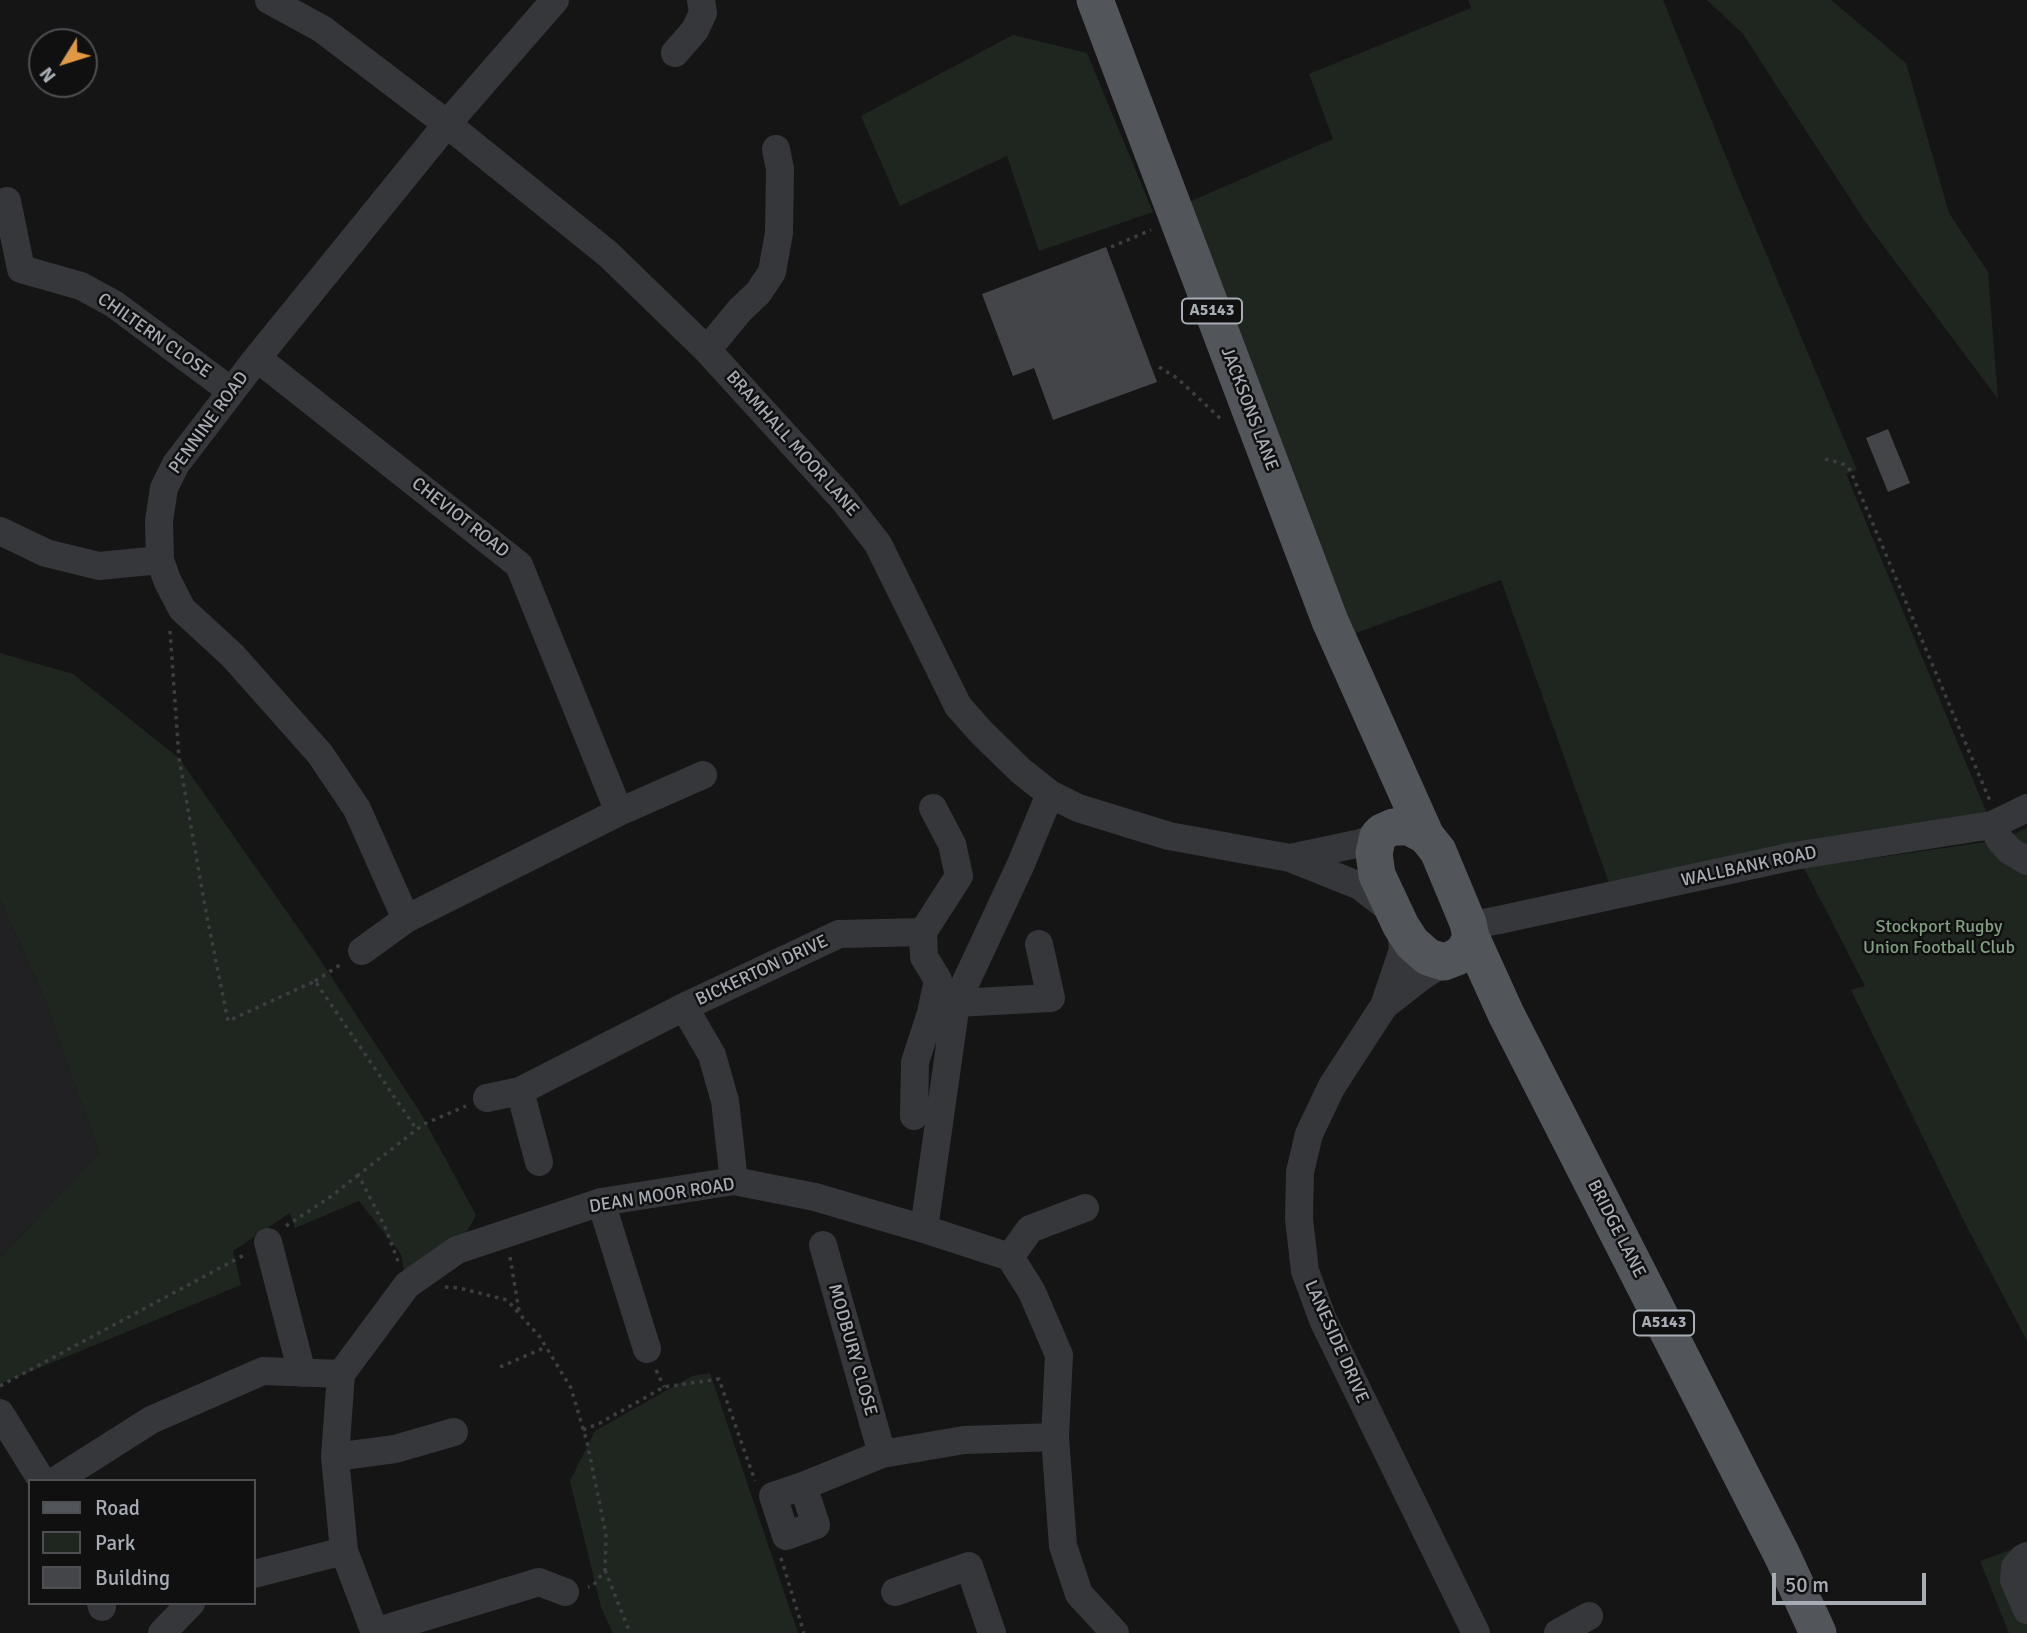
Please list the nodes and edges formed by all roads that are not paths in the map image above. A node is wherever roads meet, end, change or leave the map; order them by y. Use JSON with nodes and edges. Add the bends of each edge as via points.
{"nodes":[{"id":1,"x":268,"y":0,"type":"edge"},
{"id":2,"x":555,"y":0,"type":"edge"},
{"id":3,"x":701,"y":0,"type":"edge"},
{"id":4,"x":1095,"y":0,"type":"edge"},
{"id":5,"x":676,"y":53,"type":"dead end"},
{"id":6,"x":447,"y":124,"type":"junction"},
{"id":7,"x":776,"y":149,"type":"dead end"},
{"id":8,"x":7,"y":201,"type":"dead end"},
{"id":9,"x":707,"y":350,"type":"junction"},
{"id":10,"x":257,"y":358,"type":"junction"},
{"id":11,"x":231,"y":391,"type":"junction"},
{"id":12,"x":0,"y":531,"type":"edge"},
{"id":13,"x":160,"y":561,"type":"junction"},
{"id":14,"x":1329,"y":621,"type":"junction"},
{"id":15,"x":703,"y":775,"type":"dead end"},
{"id":16,"x":1050,"y":794,"type":"junction"},
{"id":17,"x":933,"y":808,"type":"dead end"},
{"id":18,"x":1078,"y":808,"type":"junction"},
{"id":19,"x":2027,"y":808,"type":"edge"},
{"id":20,"x":619,"y":812,"type":"junction"},
{"id":21,"x":1996,"y":824,"type":"junction"},
{"id":22,"x":1380,"y":834,"type":"junction"},
{"id":23,"x":1426,"y":836,"type":"junction"},
{"id":24,"x":1290,"y":858,"type":"junction"},
{"id":25,"x":2027,"y":861,"type":"edge"},
{"id":26,"x":1021,"y":864,"type":"junction"},
{"id":27,"x":406,"y":919,"type":"junction"},
{"id":28,"x":1398,"y":919,"type":"junction"},
{"id":29,"x":923,"y":932,"type":"junction"},
{"id":30,"x":1038,"y":944,"type":"dead end"},
{"id":31,"x":1459,"y":946,"type":"junction"},
{"id":32,"x":362,"y":951,"type":"road end"},
{"id":33,"x":956,"y":1003,"type":"junction"},
{"id":34,"x":1384,"y":1006,"type":"junction"},
{"id":35,"x":684,"y":1007,"type":"junction"},
{"id":36,"x":520,"y":1091,"type":"junction"},
{"id":37,"x":488,"y":1098,"type":"road end"},
{"id":38,"x":914,"y":1116,"type":"dead end"},
{"id":39,"x":539,"y":1162,"type":"dead end"},
{"id":40,"x":734,"y":1181,"type":"junction"},
{"id":41,"x":601,"y":1202,"type":"junction"},
{"id":42,"x":1085,"y":1208,"type":"dead end"},
{"id":43,"x":924,"y":1229,"type":"junction"},
{"id":44,"x":268,"y":1242,"type":"road end"},
{"id":45,"x":822,"y":1245,"type":"dead end"},
{"id":46,"x":1010,"y":1257,"type":"junction"},
{"id":47,"x":646,"y":1349,"type":"dead end"},
{"id":48,"x":302,"y":1373,"type":"junction"},
{"id":49,"x":341,"y":1374,"type":"junction"},
{"id":50,"x":0,"y":1413,"type":"edge"},
{"id":51,"x":454,"y":1432,"type":"dead end"},
{"id":52,"x":1055,"y":1437,"type":"junction"},
{"id":53,"x":882,"y":1454,"type":"junction"},
{"id":54,"x":335,"y":1457,"type":"junction"},
{"id":55,"x":41,"y":1479,"type":"edge"},
{"id":56,"x":58,"y":1479,"type":"edge"},
{"id":57,"x":803,"y":1486,"type":"dead end"},
{"id":58,"x":344,"y":1551,"type":"junction"},
{"id":59,"x":2027,"y":1556,"type":"edge"},
{"id":60,"x":256,"y":1573,"type":"edge"},
{"id":61,"x":565,"y":1592,"type":"road end"},
{"id":62,"x":895,"y":1592,"type":"dead end"},
{"id":63,"x":189,"y":1605,"type":"edge"},
{"id":64,"x":2027,"y":1610,"type":"edge"},
{"id":65,"x":1589,"y":1616,"type":"dead end"},
{"id":66,"x":162,"y":1633,"type":"edge"},
{"id":67,"x":375,"y":1633,"type":"edge"},
{"id":68,"x":992,"y":1633,"type":"edge"},
{"id":69,"x":1115,"y":1633,"type":"edge"},
{"id":70,"x":1476,"y":1633,"type":"edge"},
{"id":71,"x":1558,"y":1633,"type":"edge"},
{"id":72,"x":1818,"y":1633,"type":"edge"}],
"edges":[{"from":1,"to":6,"type":"street","name":"BRAMHALL MOOR LANE","via":[[322,29]]},
{"from":2,"to":6,"type":"street","name":"PENNINE ROAD"},
{"from":3,"to":5,"type":"street","via":[[703,13],[695,30]]},
{"from":4,"to":14,"type":"main road","name":"JACKSONS LANE","number":"A5143"},
{"from":6,"to":9,"type":"street","name":"BRAMHALL MOOR LANE","via":[[608,254]]},
{"from":6,"to":10,"type":"street","name":"PENNINE ROAD"},
{"from":7,"to":9,"type":"street","via":[[779,233],[772,272]]},
{"from":8,"to":11,"type":"street","name":"CHILTERN CLOSE","via":[[21,269],[81,286],[114,304]]},
{"from":9,"to":16,"type":"street","name":"BRAMHALL MOOR LANE","via":[[878,544],[958,706]]},
{"from":10,"to":11,"type":"street","name":"PENNINE ROAD"},
{"from":10,"to":20,"type":"street","name":"CHEVIOT ROAD","via":[[519,565]]},
{"from":11,"to":13,"type":"street","name":"PENNINE ROAD","via":[[176,464],[164,488]]},
{"from":12,"to":13,"type":"street","via":[[46,552],[99,566]]},
{"from":13,"to":27,"type":"street","name":"PENNINE ROAD","via":[[182,609],[242,666],[320,754],[357,808]]},
{"from":14,"to":22,"type":"main road","name":"JACKSONS LANE","number":"A5143","via":[[1380,780]]},
{"from":14,"to":23,"type":"main road","name":"JACKSONS LANE","number":"A5143"},
{"from":15,"to":20,"type":"street"},
{"from":16,"to":18,"type":"street","name":"BRAMHALL MOOR LANE"},
{"from":16,"to":26,"type":"street"},
{"from":17,"to":29,"type":"street","via":[[952,844],[959,876]]},
{"from":18,"to":24,"type":"street","name":"BRAMHALL MOOR LANE","via":[[1169,836]]},
{"from":18,"to":26,"type":"street"},
{"from":19,"to":21,"type":"street","name":"WALLBANK ROAD"},
{"from":20,"to":27,"type":"street"},
{"from":21,"to":25,"type":"street","via":[[2000,840]]},
{"from":21,"to":31,"type":"street","name":"WALLBANK ROAD","via":[[1794,856],[1483,923]]},
{"from":22,"to":23,"type":"main road","via":[[1393,827],[1409,827]]},
{"from":22,"to":24,"type":"street","name":"BRAMHALL MOOR LANE","via":[[1361,843]]},
{"from":22,"to":28,"type":"main road","name":"JACKSONS LANE","via":[[1374,853],[1377,875]]},
{"from":23,"to":31,"type":"main road","name":"JACKSONS LANE","via":[[1438,851]]},
{"from":24,"to":28,"type":"street","name":"BRAMHALL MOOR LANE","via":[[1360,886]]},
{"from":26,"to":33,"type":"street"},
{"from":27,"to":32,"type":"street"},
{"from":28,"to":31,"type":"main road","name":"JACKSONS LANE","via":[[1412,943],[1428,957]]},
{"from":28,"to":34,"type":"street","name":"LANESIDE DRIVE","via":[[1403,950]]},
{"from":29,"to":35,"type":"street","name":"BICKERTON DRIVE","via":[[839,934]]},
{"from":29,"to":38,"type":"street","via":[[924,957],[938,980],[915,1062]]},
{"from":30,"to":33,"type":"street","via":[[1051,998]]},
{"from":31,"to":34,"type":"street","name":"LANESIDE DRIVE"},
{"from":31,"to":72,"type":"main road","name":"BRIDGE LANE","number":"A5143","via":[[1506,1014]]},
{"from":33,"to":43,"type":"street"},
{"from":34,"to":70,"type":"street","name":"LANESIDE DRIVE","via":[[1332,1086],[1309,1134],[1300,1172],[1298,1219],[1305,1271],[1323,1320]]},
{"from":35,"to":36,"type":"street","name":"BICKERTON DRIVE"},
{"from":35,"to":40,"type":"street","name":"BICKERTON DRIVE","via":[[712,1055],[724,1101]]},
{"from":36,"to":37,"type":"street","name":"BICKERTON DRIVE"},
{"from":36,"to":39,"type":"street"},
{"from":40,"to":41,"type":"street","name":"DEAN MOOR ROAD"},
{"from":40,"to":43,"type":"street","name":"DEAN MOOR ROAD","via":[[814,1197]]},
{"from":41,"to":47,"type":"street"},
{"from":41,"to":49,"type":"street","name":"DEAN MOOR ROAD","via":[[457,1250],[407,1285]]},
{"from":42,"to":46,"type":"street","via":[[1030,1229]]},
{"from":43,"to":46,"type":"street","name":"DEAN MOOR ROAD"},
{"from":44,"to":48,"type":"street"},
{"from":45,"to":53,"type":"street","name":"MODBURY CLOSE"},
{"from":46,"to":52,"type":"street","via":[[1032,1292],[1059,1355]]},
{"from":48,"to":49,"type":"street"},
{"from":48,"to":56,"type":"street","via":[[263,1371],[151,1420]]},
{"from":49,"to":54,"type":"street"},
{"from":50,"to":55,"type":"street"},
{"from":51,"to":54,"type":"street","via":[[395,1449]]},
{"from":52,"to":53,"type":"street","via":[[964,1440]]},
{"from":52,"to":69,"type":"street","via":[[1062,1546],[1079,1594]]},
{"from":53,"to":57,"type":"street"},
{"from":54,"to":58,"type":"street"},
{"from":58,"to":60,"type":"street"},
{"from":58,"to":67,"type":"street"},
{"from":59,"to":64,"type":"street","via":[[2015,1567],[2014,1580]]},
{"from":61,"to":67,"type":"street","via":[[539,1583]]},
{"from":62,"to":68,"type":"street","via":[[970,1566]]},
{"from":63,"to":66,"type":"street"},
{"from":65,"to":71,"type":"street"}]}
